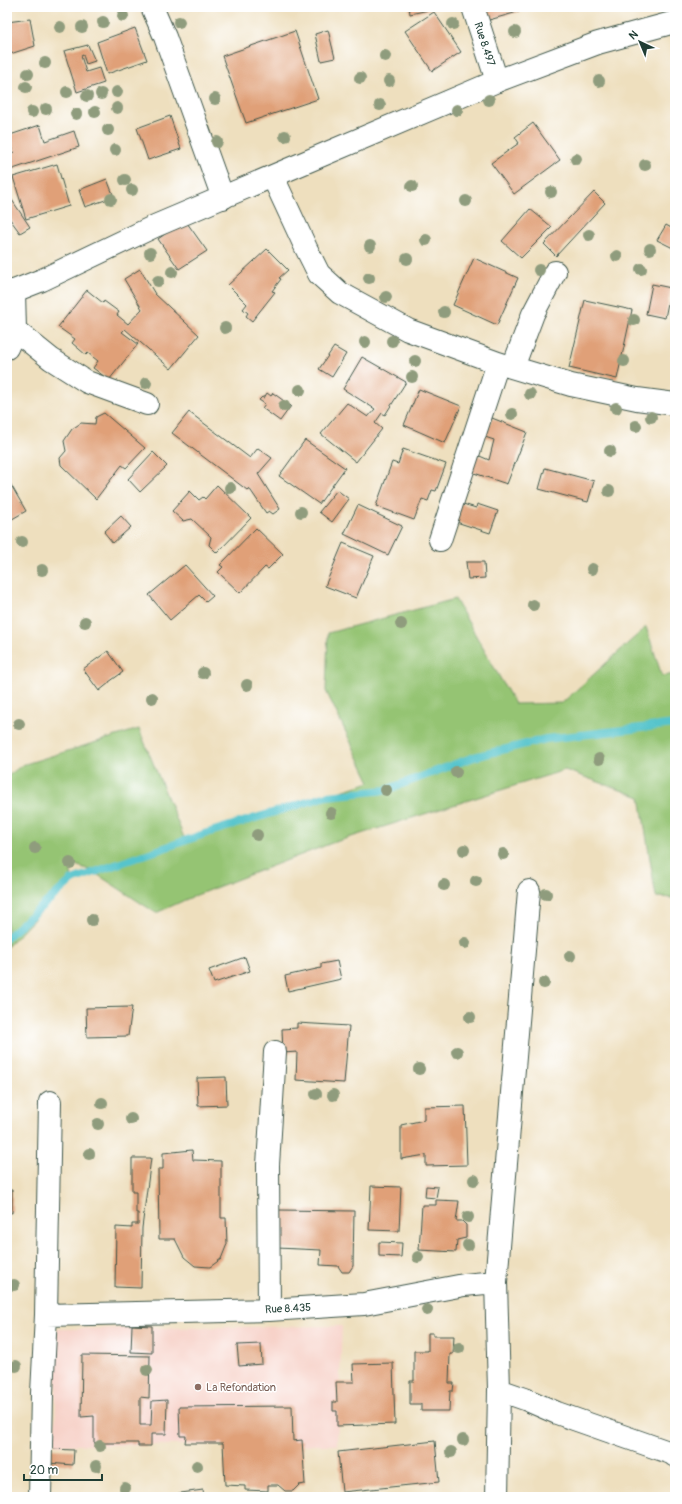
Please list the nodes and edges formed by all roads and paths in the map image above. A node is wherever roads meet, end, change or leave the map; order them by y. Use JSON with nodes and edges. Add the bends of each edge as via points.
{"nodes":[{"id":1,"x":152,"y":7,"type":"edge"},
{"id":2,"x":473,"y":7,"type":"edge"},
{"id":3,"x":675,"y":22,"type":"edge"},
{"id":4,"x":497,"y":81,"type":"junction"},
{"id":5,"x":273,"y":177,"type":"junction"},
{"id":6,"x":223,"y":198,"type":"junction"},
{"id":7,"x":555,"y":272,"type":"dead end"},
{"id":8,"x":10,"y":291,"type":"edge"},
{"id":9,"x":11,"y":339,"type":"edge"},
{"id":10,"x":506,"y":365,"type":"junction"},
{"id":11,"x":147,"y":404,"type":"dead end"},
{"id":12,"x":675,"y":404,"type":"edge"},
{"id":13,"x":440,"y":540,"type":"dead end"},
{"id":14,"x":529,"y":891,"type":"dead end"},
{"id":15,"x":276,"y":1052,"type":"dead end"},
{"id":16,"x":50,"y":1102,"type":"dead end"},
{"id":17,"x":496,"y":1282,"type":"junction"},
{"id":18,"x":269,"y":1310,"type":"junction"},
{"id":19,"x":46,"y":1315,"type":"junction"},
{"id":20,"x":499,"y":1390,"type":"junction"},
{"id":21,"x":675,"y":1456,"type":"edge"},
{"id":22,"x":40,"y":1497,"type":"edge"},
{"id":23,"x":497,"y":1497,"type":"edge"}],
"edges":[{"from":1,"to":6,"type":"street"},
{"from":2,"to":4,"type":"street","name":"Rue 8.497"},
{"from":3,"to":4,"type":"street","via":[[598,43]]},
{"from":4,"to":5,"type":"street"},
{"from":5,"to":6,"type":"street"},
{"from":5,"to":10,"type":"street","via":[[319,274],[340,293],[408,330]]},
{"from":6,"to":8,"type":"street","via":[[155,226],[42,280]]},
{"from":7,"to":10,"type":"street"},
{"from":8,"to":9,"type":"street"},
{"from":9,"to":11,"type":"street","via":[[51,359],[87,382]]},
{"from":10,"to":12,"type":"street","via":[[571,385]]},
{"from":10,"to":13,"type":"street"},
{"from":14,"to":17,"type":"street"},
{"from":15,"to":18,"type":"street","via":[[268,1165]]},
{"from":16,"to":19,"type":"street"},
{"from":17,"to":18,"type":"street","name":"Rue 8.435","via":[[464,1285],[364,1304]]},
{"from":17,"to":20,"type":"street"},
{"from":18,"to":19,"type":"street","name":"Rue 8.435"},
{"from":19,"to":22,"type":"street"},
{"from":20,"to":21,"type":"street","via":[[557,1414]]},
{"from":20,"to":23,"type":"street"}]}
